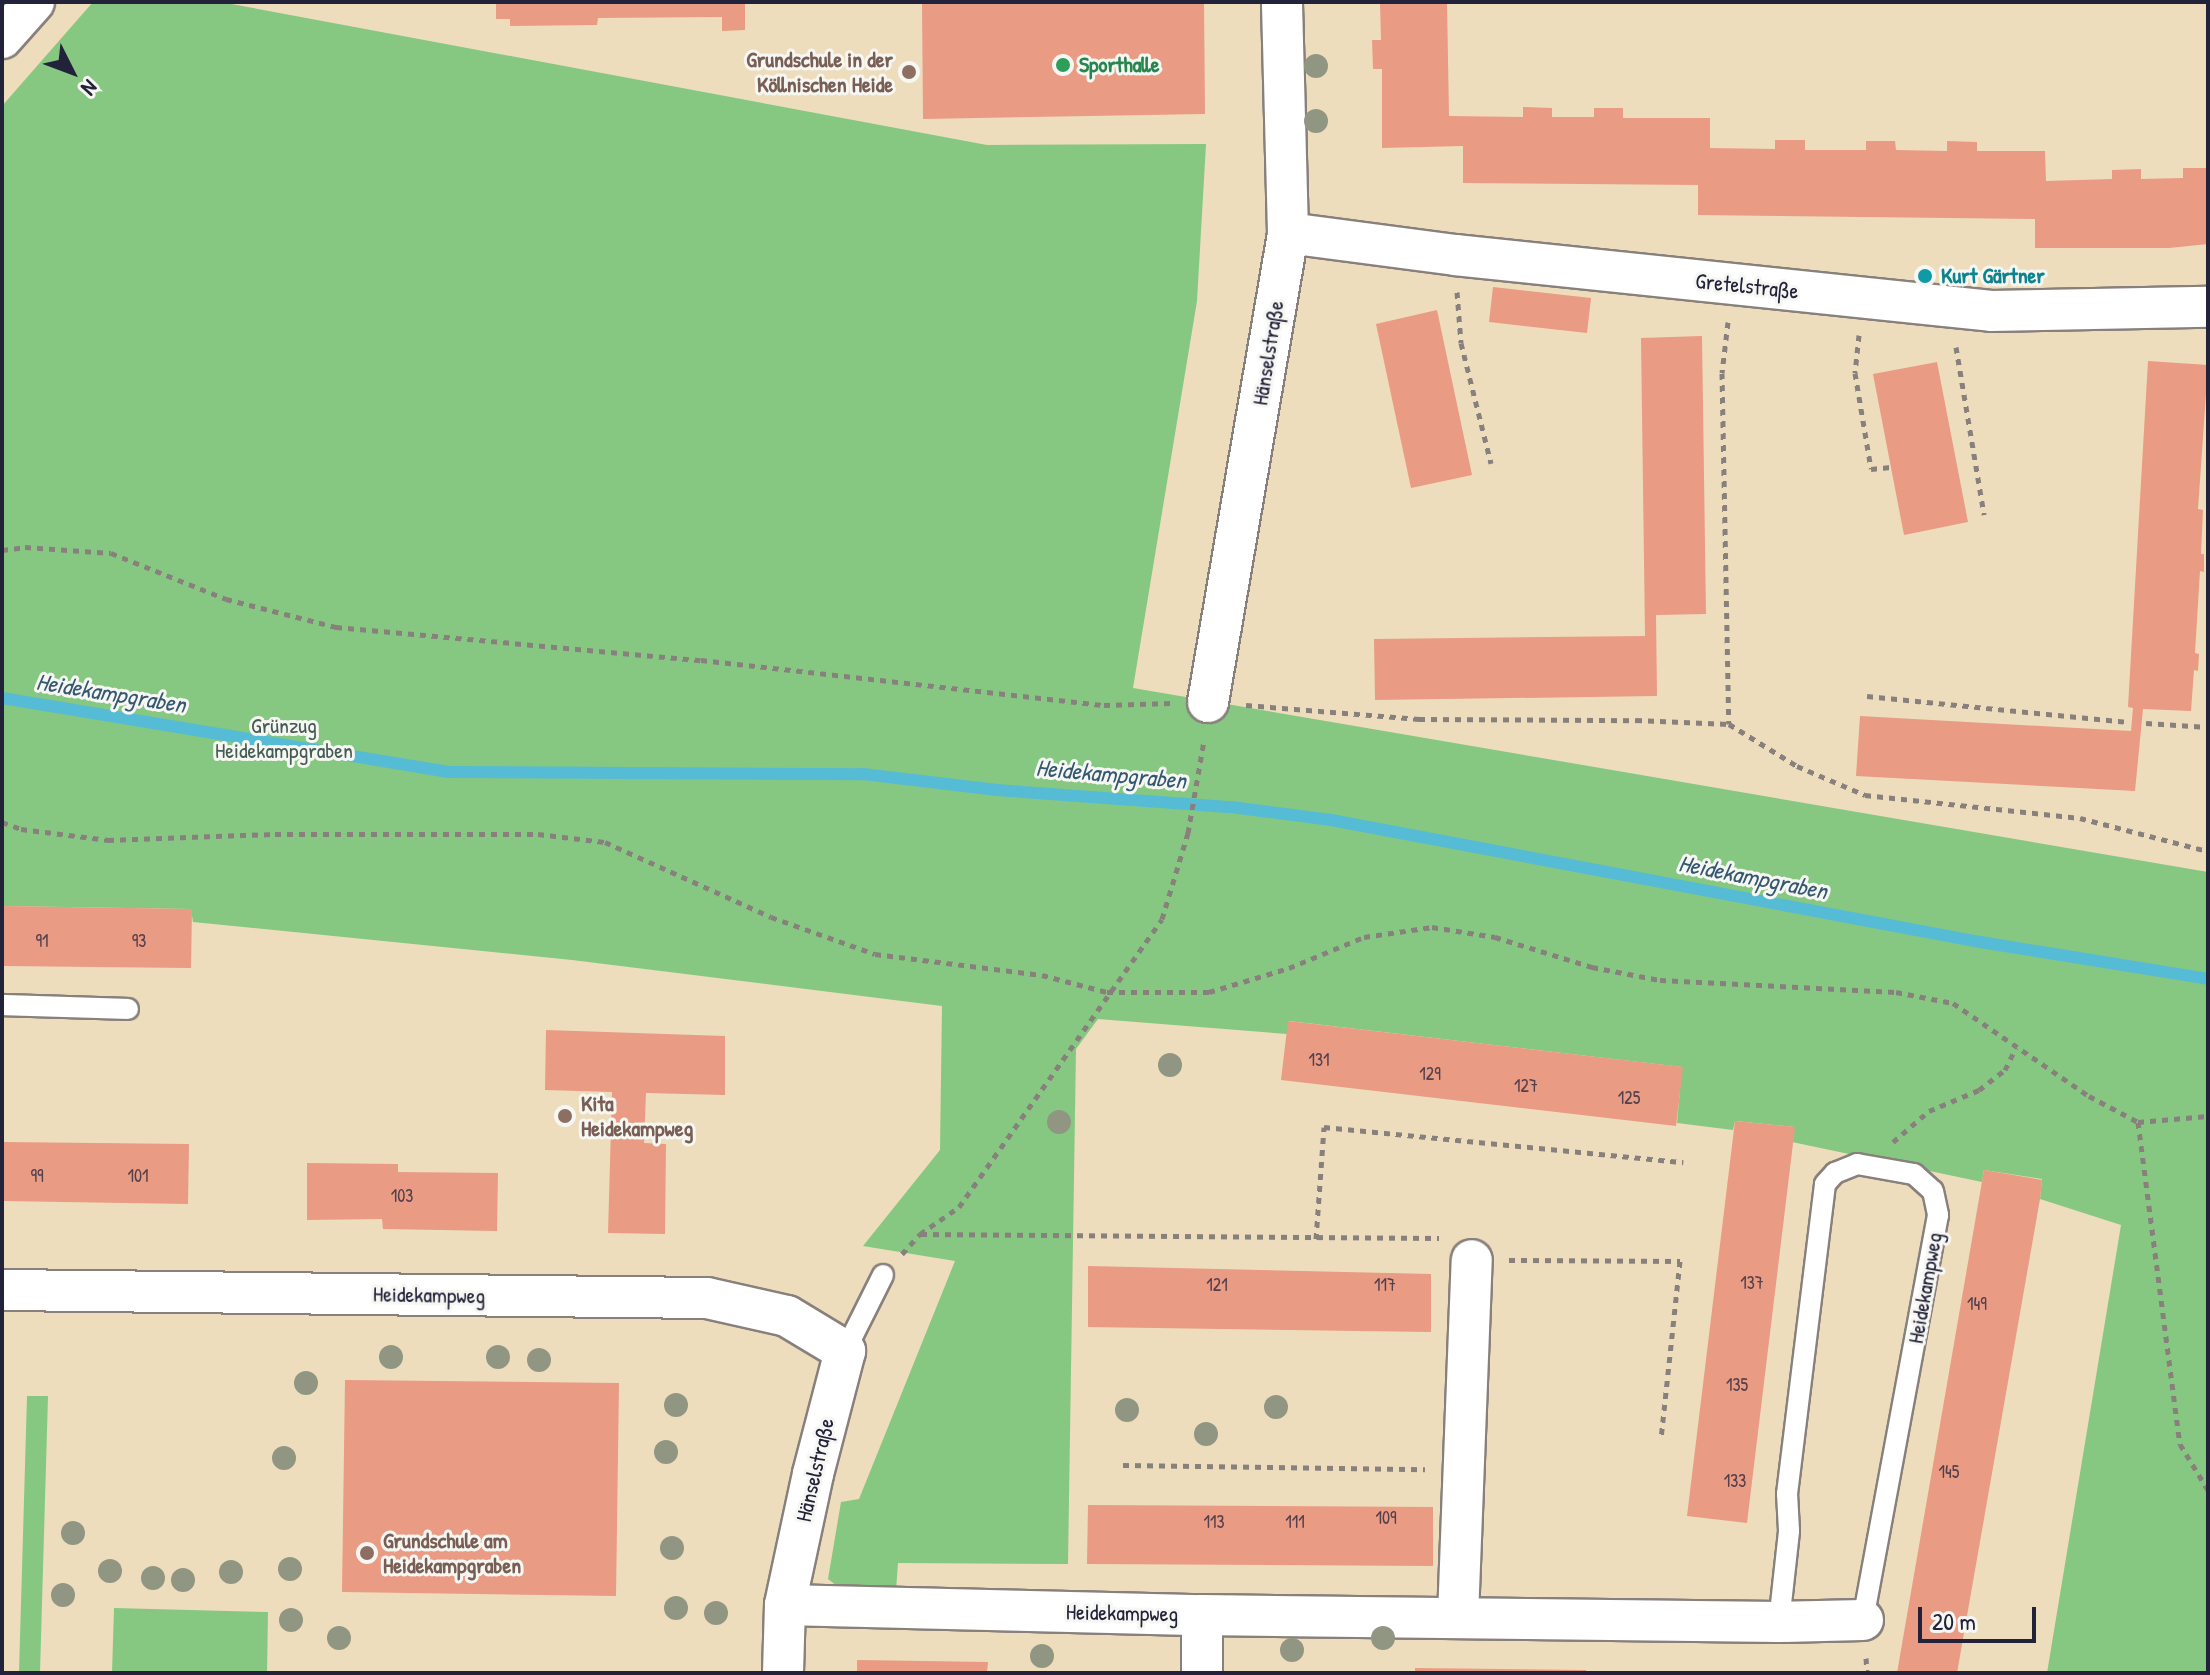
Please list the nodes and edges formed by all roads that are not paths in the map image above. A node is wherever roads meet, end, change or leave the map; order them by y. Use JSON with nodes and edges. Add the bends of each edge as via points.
{"nodes":[{"id":1,"x":34,"y":2,"type":"edge"},
{"id":2,"x":1282,"y":2,"type":"edge"},
{"id":3,"x":2,"y":38,"type":"edge"},
{"id":4,"x":1288,"y":233,"type":"junction"},
{"id":5,"x":2208,"y":307,"type":"edge"},
{"id":6,"x":1206,"y":719,"type":"road end"},
{"id":7,"x":2,"y":1005,"type":"edge"},
{"id":8,"x":128,"y":1009,"type":"dead end"},
{"id":9,"x":1462,"y":1249,"type":"road end"},
{"id":10,"x":883,"y":1275,"type":"road end"},
{"id":11,"x":2,"y":1290,"type":"edge"},
{"id":12,"x":845,"y":1351,"type":"junction"},
{"id":13,"x":785,"y":1605,"type":"junction"},
{"id":14,"x":1202,"y":1615,"type":"junction"},
{"id":15,"x":1458,"y":1617,"type":"junction"},
{"id":16,"x":1863,"y":1620,"type":"joint"},
{"id":17,"x":1779,"y":1622,"type":"junction"},
{"id":18,"x":783,"y":1673,"type":"edge"},
{"id":19,"x":1202,"y":1673,"type":"edge"}],
"edges":[{"from":1,"to":3,"type":"street"},
{"from":2,"to":4,"type":"street","name":"Hänselstraße"},
{"from":4,"to":5,"type":"street","name":"Gretelstraße","via":[[1991,311]]},
{"from":4,"to":6,"type":"street","name":"Hänselstraße"},
{"from":7,"to":8,"type":"lane"},
{"from":9,"to":15,"type":"street","via":[[1466,1470]]},
{"from":10,"to":12,"type":"lane","name":"Hänselstraße"},
{"from":11,"to":12,"type":"street","name":"Heidekampweg","via":[[707,1298],[787,1316]]},
{"from":12,"to":13,"type":"street","name":"Hänselstraße"},
{"from":13,"to":14,"type":"street","name":"Heidekampweg"},
{"from":13,"to":18,"type":"street","name":"Hänselstraße"},
{"from":14,"to":15,"type":"street","name":"Heidekampweg"},
{"from":14,"to":19,"type":"street"},
{"from":15,"to":17,"type":"street","name":"Heidekampweg"},
{"from":16,"to":17,"type":"street","name":"Heidekampweg"},
{"from":16,"to":17,"type":"lane","name":"Heidekampweg","via":[[1938,1215],[1933,1191],[1914,1174],[1857,1164],[1835,1173],[1825,1184],[1787,1494],[1789,1531]]}]}
